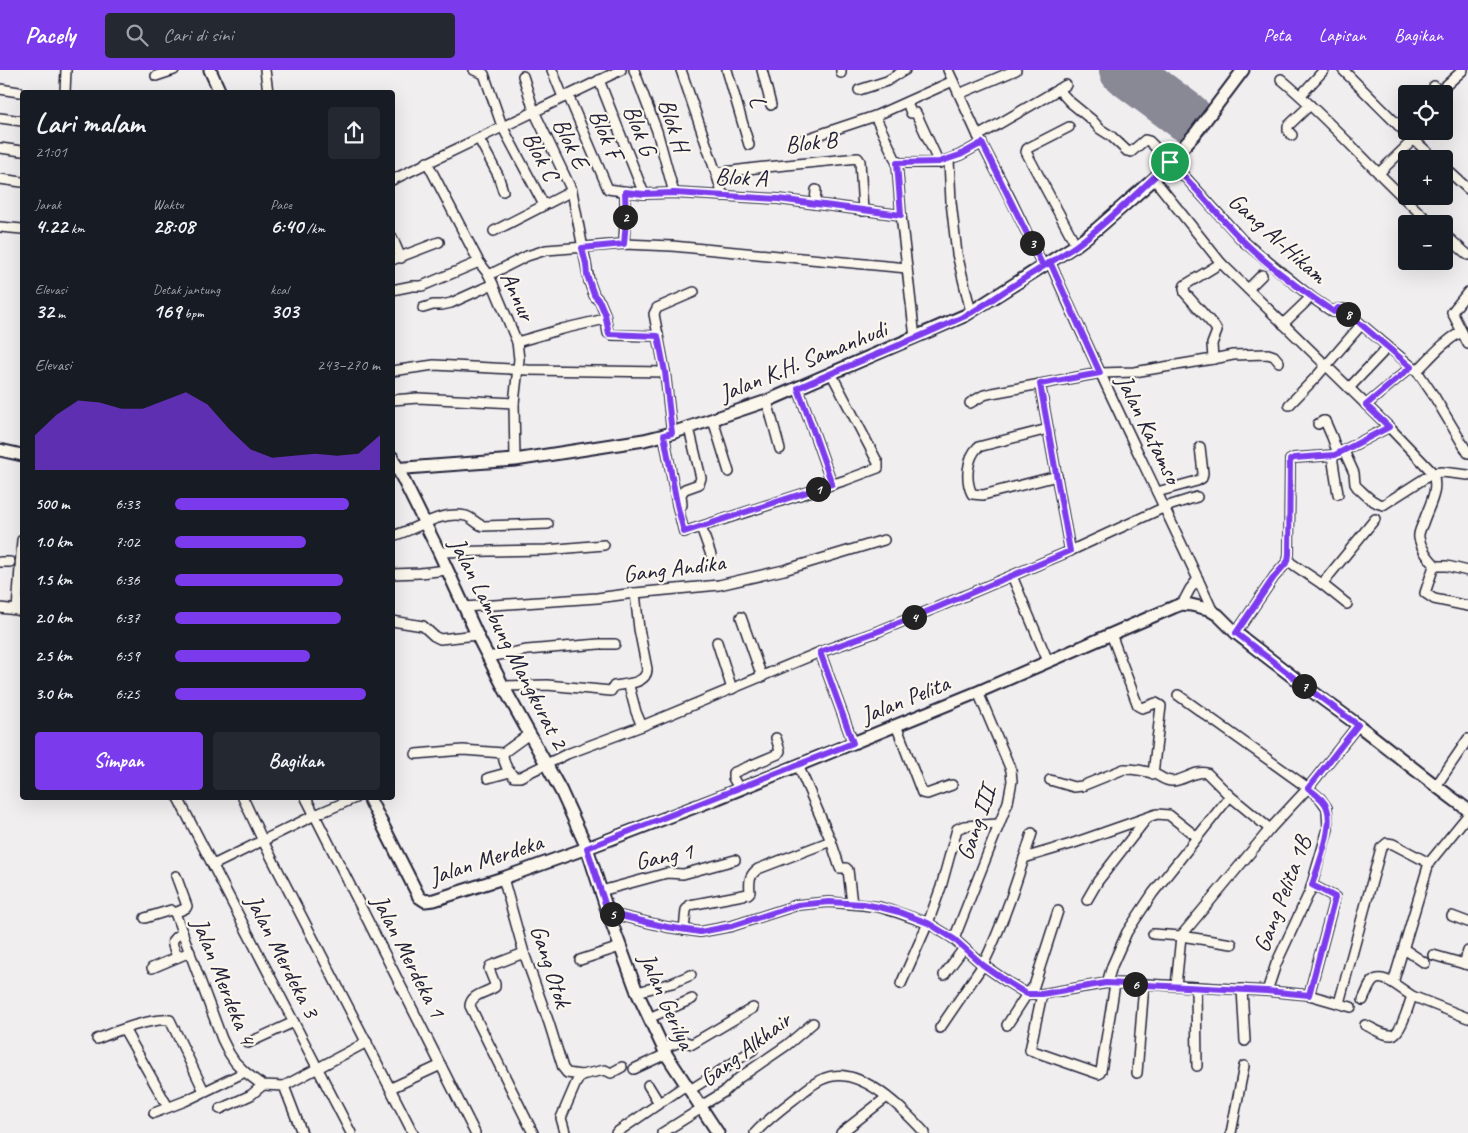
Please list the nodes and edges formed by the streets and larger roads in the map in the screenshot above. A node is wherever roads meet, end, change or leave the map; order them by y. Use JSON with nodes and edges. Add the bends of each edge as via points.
{"nodes":[{"id":1,"x":66,"y":70,"type":"edge"},
{"id":2,"x":174,"y":70,"type":"edge"},
{"id":3,"x":210,"y":70,"type":"edge"},
{"id":4,"x":265,"y":70,"type":"edge"},
{"id":5,"x":474,"y":70,"type":"edge"},
{"id":6,"x":552,"y":70,"type":"edge"},
{"id":7,"x":619,"y":70,"type":"edge"},
{"id":8,"x":634,"y":70,"type":"edge"},
{"id":9,"x":680,"y":70,"type":"edge"},
{"id":10,"x":726,"y":70,"type":"edge"},
{"id":11,"x":762,"y":70,"type":"edge"},
{"id":12,"x":905,"y":70,"type":"edge"},
{"id":13,"x":1016,"y":70,"type":"edge"},
{"id":14,"x":1243,"y":70,"type":"edge"},
{"id":15,"x":1324,"y":70,"type":"edge"},
{"id":16,"x":1343,"y":70,"type":"edge"},
{"id":17,"x":1463,"y":70,"type":"edge"},
{"id":18,"x":950,"y":71,"type":"edge"},
{"id":19,"x":156,"y":76,"type":"dead end"},
{"id":20,"x":523,"y":76,"type":"dead end"},
{"id":21,"x":1281,"y":79,"type":"dead end"},
{"id":22,"x":599,"y":80,"type":"junction"},
{"id":23,"x":953,"y":81,"type":"junction"},
{"id":24,"x":1446,"y":85,"type":"edge"},
{"id":25,"x":0,"y":89,"type":"edge"},
{"id":26,"x":65,"y":90,"type":"edge"},
{"id":27,"x":219,"y":90,"type":"edge"},
{"id":28,"x":268,"y":90,"type":"edge"},
{"id":29,"x":859,"y":90,"type":"dead end"},
{"id":30,"x":19,"y":92,"type":"dead end"},
{"id":31,"x":959,"y":94,"type":"junction"},
{"id":32,"x":1301,"y":95,"type":"junction"},
{"id":33,"x":566,"y":96,"type":"junction"},
{"id":34,"x":907,"y":102,"type":"junction"},
{"id":35,"x":771,"y":105,"type":"dead end"},
{"id":36,"x":1310,"y":105,"type":"junction"},
{"id":37,"x":534,"y":111,"type":"junction"},
{"id":38,"x":876,"y":116,"type":"junction"},
{"id":39,"x":0,"y":118,"type":"edge"},
{"id":40,"x":20,"y":121,"type":"edge"},
{"id":41,"x":1398,"y":123,"type":"edge"},
{"id":42,"x":502,"y":126,"type":"junction"},
{"id":43,"x":1069,"y":127,"type":"dead end"},
{"id":44,"x":1292,"y":135,"type":"dead end"},
{"id":45,"x":479,"y":139,"type":"junction"},
{"id":46,"x":980,"y":140,"type":"junction"},
{"id":47,"x":1413,"y":140,"type":"edge"},
{"id":48,"x":1415,"y":140,"type":"edge"},
{"id":49,"x":794,"y":144,"type":"dead end"},
{"id":50,"x":750,"y":145,"type":"dead end"},
{"id":51,"x":0,"y":148,"type":"edge"},
{"id":52,"x":1426,"y":150,"type":"edge"},
{"id":53,"x":20,"y":151,"type":"edge"},
{"id":54,"x":949,"y":160,"type":"junction"},
{"id":55,"x":427,"y":162,"type":"junction"},
{"id":56,"x":939,"y":162,"type":"junction"},
{"id":57,"x":1170,"y":162,"type":"junction"},
{"id":58,"x":897,"y":163,"type":"junction"},
{"id":59,"x":716,"y":173,"type":"junction"},
{"id":60,"x":1379,"y":173,"type":"junction"},
{"id":61,"x":1453,"y":175,"type":"edge"},
{"id":62,"x":395,"y":178,"type":"edge"},
{"id":63,"x":0,"y":179,"type":"edge"},
{"id":64,"x":1154,"y":179,"type":"junction"},
{"id":65,"x":20,"y":182,"type":"edge"},
{"id":66,"x":608,"y":189,"type":"joint"},
{"id":67,"x":1468,"y":189,"type":"edge"},
{"id":68,"x":816,"y":190,"type":"dead end"},
{"id":69,"x":504,"y":191,"type":"dead end"},
{"id":70,"x":572,"y":191,"type":"junction"},
{"id":71,"x":625,"y":192,"type":"junction"},
{"id":72,"x":674,"y":193,"type":"junction"},
{"id":73,"x":644,"y":194,"type":"junction"},
{"id":74,"x":722,"y":196,"type":"junction"},
{"id":75,"x":815,"y":204,"type":"junction"},
{"id":76,"x":544,"y":206,"type":"junction"},
{"id":77,"x":863,"y":210,"type":"junction"},
{"id":78,"x":901,"y":215,"type":"junction"},
{"id":79,"x":1423,"y":215,"type":"edge"},
{"id":80,"x":0,"y":226,"type":"edge"},
{"id":81,"x":20,"y":229,"type":"edge"},
{"id":82,"x":494,"y":231,"type":"dead end"},
{"id":83,"x":439,"y":242,"type":"dead end"},
{"id":84,"x":1453,"y":242,"type":"edge"},
{"id":85,"x":624,"y":244,"type":"junction"},
{"id":86,"x":1076,"y":246,"type":"junction"},
{"id":87,"x":582,"y":248,"type":"junction"},
{"id":88,"x":1468,"y":255,"type":"edge"},
{"id":89,"x":397,"y":259,"type":"edge"},
{"id":90,"x":479,"y":262,"type":"junction"},
{"id":91,"x":1222,"y":263,"type":"junction"},
{"id":92,"x":1046,"y":264,"type":"junction"},
{"id":93,"x":907,"y":268,"type":"junction"},
{"id":94,"x":489,"y":275,"type":"junction"},
{"id":95,"x":1262,"y":275,"type":"dead end"},
{"id":96,"x":493,"y":284,"type":"junction"},
{"id":97,"x":395,"y":289,"type":"edge"},
{"id":98,"x":1248,"y":289,"type":"junction"},
{"id":99,"x":694,"y":292,"type":"dead end"},
{"id":100,"x":1468,"y":292,"type":"edge"},
{"id":101,"x":1311,"y":297,"type":"junction"},
{"id":102,"x":423,"y":308,"type":"dead end"},
{"id":103,"x":970,"y":312,"type":"junction"},
{"id":104,"x":605,"y":319,"type":"junction"},
{"id":105,"x":1283,"y":324,"type":"junction"},
{"id":106,"x":1361,"y":325,"type":"junction"},
{"id":107,"x":1460,"y":329,"type":"junction"},
{"id":108,"x":658,"y":336,"type":"junction"},
{"id":109,"x":915,"y":338,"type":"junction"},
{"id":110,"x":517,"y":342,"type":"junction"},
{"id":111,"x":1468,"y":343,"type":"edge"},
{"id":112,"x":1387,"y":348,"type":"junction"},
{"id":113,"x":1213,"y":360,"type":"junction"},
{"id":114,"x":1279,"y":362,"type":"dead end"},
{"id":115,"x":1326,"y":365,"type":"junction"},
{"id":116,"x":518,"y":369,"type":"junction"},
{"id":117,"x":1414,"y":369,"type":"junction"},
{"id":118,"x":395,"y":371,"type":"edge"},
{"id":119,"x":665,"y":372,"type":"junction"},
{"id":120,"x":831,"y":373,"type":"junction"},
{"id":121,"x":1100,"y":373,"type":"junction"},
{"id":122,"x":1040,"y":384,"type":"junction"},
{"id":123,"x":798,"y":388,"type":"junction"},
{"id":124,"x":1349,"y":388,"type":"junction"},
{"id":125,"x":395,"y":400,"type":"edge"},
{"id":126,"x":767,"y":401,"type":"junction"},
{"id":127,"x":514,"y":403,"type":"junction"},
{"id":128,"x":970,"y":403,"type":"dead end"},
{"id":129,"x":1289,"y":405,"type":"dead end"},
{"id":130,"x":1366,"y":405,"type":"junction"},
{"id":131,"x":713,"y":420,"type":"junction"},
{"id":132,"x":1318,"y":424,"type":"dead end"},
{"id":133,"x":1389,"y":427,"type":"junction"},
{"id":134,"x":688,"y":428,"type":"junction"},
{"id":135,"x":1048,"y":429,"type":"junction"},
{"id":136,"x":668,"y":434,"type":"junction"},
{"id":137,"x":1200,"y":447,"type":"dead end"},
{"id":138,"x":780,"y":449,"type":"dead end"},
{"id":139,"x":0,"y":450,"type":"edge"},
{"id":140,"x":1468,"y":453,"type":"edge"},
{"id":141,"x":1338,"y":454,"type":"junction"},
{"id":142,"x":20,"y":455,"type":"edge"},
{"id":143,"x":515,"y":460,"type":"junction"},
{"id":144,"x":395,"y":469,"type":"edge"},
{"id":145,"x":729,"y":472,"type":"dead end"},
{"id":146,"x":1433,"y":473,"type":"junction"},
{"id":147,"x":1468,"y":475,"type":"edge"},
{"id":148,"x":1057,"y":476,"type":"junction"},
{"id":149,"x":832,"y":484,"type":"junction"},
{"id":150,"x":1157,"y":492,"type":"junction"},
{"id":151,"x":1338,"y":494,"type":"dead end"},
{"id":152,"x":1197,"y":497,"type":"dead end"},
{"id":153,"x":682,"y":506,"type":"dead end"},
{"id":154,"x":1164,"y":507,"type":"junction"},
{"id":155,"x":1375,"y":519,"type":"dead end"},
{"id":156,"x":425,"y":523,"type":"junction"},
{"id":157,"x":548,"y":524,"type":"dead end"},
{"id":158,"x":701,"y":527,"type":"junction"},
{"id":159,"x":395,"y":535,"type":"edge"},
{"id":160,"x":884,"y":540,"type":"dead end"},
{"id":161,"x":604,"y":545,"type":"dead end"},
{"id":162,"x":1070,"y":551,"type":"junction"},
{"id":163,"x":439,"y":552,"type":"junction"},
{"id":164,"x":711,"y":555,"type":"dead end"},
{"id":165,"x":1288,"y":561,"type":"junction"},
{"id":166,"x":0,"y":562,"type":"edge"},
{"id":167,"x":10,"y":562,"type":"dead end"},
{"id":168,"x":1436,"y":566,"type":"junction"},
{"id":169,"x":447,"y":570,"type":"junction"},
{"id":170,"x":1468,"y":571,"type":"edge"},
{"id":171,"x":395,"y":574,"type":"edge"},
{"id":172,"x":1012,"y":576,"type":"junction"},
{"id":173,"x":1198,"y":579,"type":"junction"},
{"id":174,"x":1322,"y":584,"type":"junction"},
{"id":175,"x":635,"y":593,"type":"junction"},
{"id":176,"x":1182,"y":604,"type":"junction"},
{"id":177,"x":1347,"y":604,"type":"dead end"},
{"id":178,"x":1468,"y":606,"type":"edge"},
{"id":179,"x":464,"y":607,"type":"junction"},
{"id":180,"x":0,"y":608,"type":"edge"},
{"id":181,"x":20,"y":611,"type":"edge"},
{"id":182,"x":1213,"y":612,"type":"junction"},
{"id":183,"x":740,"y":617,"type":"dead end"},
{"id":184,"x":395,"y":621,"type":"edge"},
{"id":185,"x":1236,"y":633,"type":"junction"},
{"id":186,"x":1111,"y":634,"type":"junction"},
{"id":187,"x":477,"y":635,"type":"junction"},
{"id":188,"x":717,"y":642,"type":"dead end"},
{"id":189,"x":614,"y":644,"type":"dead end"},
{"id":190,"x":820,"y":652,"type":"junction"},
{"id":191,"x":488,"y":657,"type":"junction"},
{"id":192,"x":1048,"y":661,"type":"junction"},
{"id":193,"x":762,"y":677,"type":"junction"},
{"id":194,"x":630,"y":684,"type":"junction"},
{"id":195,"x":503,"y":686,"type":"junction"},
{"id":196,"x":732,"y":689,"type":"junction"},
{"id":197,"x":978,"y":692,"type":"junction"},
{"id":198,"x":1178,"y":695,"type":"dead end"},
{"id":199,"x":896,"y":725,"type":"junction"},
{"id":200,"x":1358,"y":725,"type":"junction"},
{"id":201,"x":642,"y":726,"type":"junction"},
{"id":202,"x":529,"y":734,"type":"junction"},
{"id":203,"x":776,"y":738,"type":"dead end"},
{"id":204,"x":1468,"y":739,"type":"edge"},
{"id":205,"x":853,"y":743,"type":"junction"},
{"id":206,"x":503,"y":753,"type":"junction"},
{"id":207,"x":416,"y":754,"type":"dead end"},
{"id":208,"x":546,"y":763,"type":"junction"},
{"id":209,"x":798,"y":765,"type":"junction"},
{"id":210,"x":510,"y":772,"type":"junction"},
{"id":211,"x":1153,"y":774,"type":"junction"},
{"id":212,"x":488,"y":778,"type":"dead end"},
{"id":213,"x":1050,"y":780,"type":"dead end"},
{"id":214,"x":952,"y":785,"type":"dead end"},
{"id":215,"x":1436,"y":786,"type":"junction"},
{"id":216,"x":739,"y":788,"type":"junction"},
{"id":217,"x":1308,"y":788,"type":"junction"},
{"id":218,"x":1230,"y":796,"type":"junction"},
{"id":219,"x":179,"y":800,"type":"edge"},
{"id":220,"x":244,"y":800,"type":"edge"},
{"id":221,"x":307,"y":800,"type":"edge"},
{"id":222,"x":350,"y":800,"type":"edge"},
{"id":223,"x":371,"y":800,"type":"edge"},
{"id":224,"x":1468,"y":810,"type":"edge"},
{"id":225,"x":1468,"y":814,"type":"edge"},
{"id":226,"x":315,"y":815,"type":"junction"},
{"id":227,"x":1148,"y":817,"type":"junction"},
{"id":228,"x":999,"y":824,"type":"junction"},
{"id":229,"x":1270,"y":829,"type":"junction"},
{"id":230,"x":1032,"y":833,"type":"dead end"},
{"id":231,"x":1197,"y":837,"type":"junction"},
{"id":232,"x":264,"y":841,"type":"junction"},
{"id":233,"x":831,"y":841,"type":"junction"},
{"id":234,"x":587,"y":848,"type":"junction"},
{"id":235,"x":1024,"y":858,"type":"junction"},
{"id":236,"x":735,"y":860,"type":"dead end"},
{"id":237,"x":1429,"y":863,"type":"junction"},
{"id":238,"x":213,"y":865,"type":"junction"},
{"id":239,"x":176,"y":876,"type":"dead end"},
{"id":240,"x":503,"y":878,"type":"junction"},
{"id":241,"x":1312,"y":885,"type":"junction"},
{"id":242,"x":601,"y":891,"type":"junction"},
{"id":243,"x":1087,"y":900,"type":"dead end"},
{"id":244,"x":852,"y":904,"type":"junction"},
{"id":245,"x":1058,"y":911,"type":"dead end"},
{"id":246,"x":175,"y":913,"type":"junction"},
{"id":247,"x":608,"y":913,"type":"junction"},
{"id":248,"x":1452,"y":916,"type":"dead end"},
{"id":249,"x":145,"y":918,"type":"dead end"},
{"id":250,"x":1468,"y":922,"type":"edge"},
{"id":251,"x":928,"y":923,"type":"junction"},
{"id":252,"x":684,"y":930,"type":"junction"},
{"id":253,"x":183,"y":933,"type":"junction"},
{"id":254,"x":1153,"y":934,"type":"dead end"},
{"id":255,"x":1181,"y":936,"type":"junction"},
{"id":256,"x":954,"y":939,"type":"junction"},
{"id":257,"x":1232,"y":944,"type":"dead end"},
{"id":258,"x":620,"y":947,"type":"junction"},
{"id":259,"x":964,"y":948,"type":"junction"},
{"id":260,"x":1404,"y":949,"type":"junction"},
{"id":261,"x":1468,"y":951,"type":"edge"},
{"id":262,"x":190,"y":952,"type":"junction"},
{"id":263,"x":524,"y":953,"type":"junction"},
{"id":264,"x":1433,"y":955,"type":"dead end"},
{"id":265,"x":177,"y":957,"type":"junction"},
{"id":266,"x":580,"y":960,"type":"dead end"},
{"id":267,"x":1425,"y":963,"type":"dead end"},
{"id":268,"x":1466,"y":964,"type":"edge"},
{"id":269,"x":983,"y":965,"type":"junction"},
{"id":270,"x":152,"y":968,"type":"dead end"},
{"id":271,"x":944,"y":975,"type":"dead end"},
{"id":272,"x":691,"y":976,"type":"dead end"},
{"id":273,"x":1393,"y":983,"type":"junction"},
{"id":274,"x":901,"y":984,"type":"dead end"},
{"id":275,"x":1110,"y":984,"type":"junction"},
{"id":276,"x":1144,"y":984,"type":"junction"},
{"id":277,"x":1176,"y":986,"type":"junction"},
{"id":278,"x":1196,"y":987,"type":"junction"},
{"id":279,"x":1242,"y":989,"type":"junction"},
{"id":280,"x":1266,"y":991,"type":"junction"},
{"id":281,"x":637,"y":992,"type":"junction"},
{"id":282,"x":1027,"y":994,"type":"junction"},
{"id":283,"x":1042,"y":994,"type":"junction"},
{"id":284,"x":1309,"y":995,"type":"junction"},
{"id":285,"x":1412,"y":996,"type":"junction"},
{"id":286,"x":692,"y":998,"type":"dead end"},
{"id":287,"x":1363,"y":1000,"type":"dead end"},
{"id":288,"x":1338,"y":1003,"type":"junction"},
{"id":289,"x":752,"y":1008,"type":"dead end"},
{"id":290,"x":1350,"y":1008,"type":"dead end"},
{"id":291,"x":649,"y":1018,"type":"junction"},
{"id":292,"x":1468,"y":1018,"type":"edge"},
{"id":293,"x":294,"y":1022,"type":"junction"},
{"id":294,"x":813,"y":1023,"type":"dead end"},
{"id":295,"x":1365,"y":1025,"type":"dead end"},
{"id":296,"x":1007,"y":1026,"type":"dead end"},
{"id":297,"x":940,"y":1028,"type":"dead end"},
{"id":298,"x":124,"y":1029,"type":"junction"},
{"id":299,"x":97,"y":1039,"type":"dead end"},
{"id":300,"x":1245,"y":1041,"type":"dead end"},
{"id":301,"x":367,"y":1042,"type":"junction"},
{"id":302,"x":248,"y":1044,"type":"dead end"},
{"id":303,"x":753,"y":1050,"type":"dead end"},
{"id":304,"x":664,"y":1051,"type":"junction"},
{"id":305,"x":441,"y":1065,"type":"junction"},
{"id":306,"x":1197,"y":1066,"type":"dead end"},
{"id":307,"x":1244,"y":1066,"type":"dead end"},
{"id":308,"x":622,"y":1067,"type":"dead end"},
{"id":309,"x":318,"y":1068,"type":"junction"},
{"id":310,"x":634,"y":1069,"type":"dead end"},
{"id":311,"x":245,"y":1072,"type":"junction"},
{"id":312,"x":1138,"y":1073,"type":"dead end"},
{"id":313,"x":581,"y":1076,"type":"junction"},
{"id":314,"x":263,"y":1085,"type":"junction"},
{"id":315,"x":648,"y":1085,"type":"dead end"},
{"id":316,"x":284,"y":1086,"type":"junction"},
{"id":317,"x":391,"y":1088,"type":"junction"},
{"id":318,"x":688,"y":1088,"type":"junction"},
{"id":319,"x":204,"y":1091,"type":"junction"},
{"id":320,"x":887,"y":1097,"type":"junction"},
{"id":321,"x":659,"y":1103,"type":"junction"},
{"id":322,"x":168,"y":1107,"type":"junction"},
{"id":323,"x":702,"y":1107,"type":"junction"},
{"id":324,"x":220,"y":1109,"type":"dead end"},
{"id":325,"x":154,"y":1113,"type":"dead end"},
{"id":326,"x":565,"y":1132,"type":"edge"},
{"id":327,"x":302,"y":1133,"type":"edge"},
{"id":328,"x":351,"y":1133,"type":"edge"},
{"id":329,"x":413,"y":1133,"type":"edge"},
{"id":330,"x":476,"y":1133,"type":"edge"},
{"id":331,"x":532,"y":1133,"type":"edge"},
{"id":332,"x":616,"y":1133,"type":"edge"},
{"id":333,"x":662,"y":1133,"type":"edge"},
{"id":334,"x":718,"y":1133,"type":"edge"},
{"id":335,"x":755,"y":1133,"type":"edge"},
{"id":336,"x":841,"y":1133,"type":"edge"},
{"id":337,"x":926,"y":1133,"type":"edge"},
{"id":338,"x":1231,"y":1133,"type":"edge"}],
"edges":[{"from":1,"to":26,"type":"street"},
{"from":2,"to":19,"type":"street"},
{"from":3,"to":27,"type":"street"},
{"from":4,"to":28,"type":"street"},
{"from":5,"to":42,"type":"street","name":"Blok C","via":[[484,74]]},
{"from":6,"to":33,"type":"street","name":"Blok F"},
{"from":7,"to":22,"type":"street"},
{"from":8,"to":72,"type":"street","name":"Blok H","via":[[657,130]]},
{"from":9,"to":59,"type":"street"},
{"from":10,"to":50,"type":"street","name":"L"},
{"from":11,"to":35,"type":"street"},
{"from":12,"to":29,"type":"street","via":[[887,81]]},
{"from":13,"to":31,"type":"street"},
{"from":14,"to":57,"type":"street","name":"Jalan K.H. Samanhudi"},
{"from":15,"to":32,"type":"street"},
{"from":16,"to":41,"type":"street"},
{"from":17,"to":24,"type":"street"},
{"from":18,"to":23,"type":"street","name":"Jalan Katamso"},
{"from":20,"to":37,"type":"street","name":"Blok E"},
{"from":21,"to":32,"type":"street"},
{"from":22,"to":33,"type":"street"},
{"from":22,"to":73,"type":"street","name":"Blok G"},
{"from":23,"to":31,"type":"street","name":"Jalan Katamso"},
{"from":23,"to":34,"type":"street"},
{"from":25,"to":30,"type":"street"},
{"from":31,"to":46,"type":"street","name":"Jalan Katamso"},
{"from":32,"to":36,"type":"street"},
{"from":33,"to":37,"type":"street"},
{"from":33,"to":66,"type":"street","name":"Blok F"},
{"from":34,"to":38,"type":"street"},
{"from":34,"to":56,"type":"street","via":[[911,113],[916,113]]},
{"from":36,"to":44,"type":"street","via":[[1288,126]]},
{"from":36,"to":60,"type":"street"},
{"from":37,"to":42,"type":"street"},
{"from":37,"to":70,"type":"street","name":"Blok E"},
{"from":38,"to":49,"type":"street"},
{"from":38,"to":58,"type":"street"},
{"from":39,"to":40,"type":"street"},
{"from":42,"to":45,"type":"street"},
{"from":42,"to":76,"type":"street","name":"Blok C"},
{"from":43,"to":86,"type":"street","via":[[1026,149],[1026,152]]},
{"from":45,"to":55,"type":"street"},
{"from":45,"to":69,"type":"street"},
{"from":46,"to":54,"type":"street"},
{"from":46,"to":57,"type":"street","name":"Gang Al-Hikam","via":[[1062,87],[1070,102],[1127,151],[1131,152],[1148,140]]},
{"from":46,"to":92,"type":"street","name":"Jalan Katamso"},
{"from":47,"to":60,"type":"street"},
{"from":48,"to":52,"type":"street"},
{"from":51,"to":53,"type":"street"},
{"from":54,"to":56,"type":"street"},
{"from":54,"to":103,"type":"street","via":[[957,254]]},
{"from":55,"to":62,"type":"street"},
{"from":55,"to":90,"type":"street","name":"Annur"},
{"from":56,"to":58,"type":"street"},
{"from":57,"to":64,"type":"street","name":"Jalan K.H. Samanhudi"},
{"from":57,"to":101,"type":"street","name":"Gang Al-Hikam","via":[[1243,241]]},
{"from":58,"to":78,"type":"street"},
{"from":59,"to":74,"type":"street"},
{"from":59,"to":77,"type":"street","name":"Blok B","via":[[858,158]]},
{"from":60,"to":79,"type":"street"},
{"from":61,"to":67,"type":"street"},
{"from":63,"to":65,"type":"street"},
{"from":64,"to":86,"type":"street","name":"Jalan K.H. Samanhudi"},
{"from":64,"to":91,"type":"street"},
{"from":66,"to":71,"type":"street","name":"Blok A"},
{"from":68,"to":75,"type":"street"},
{"from":70,"to":76,"type":"street","name":"Blok E"},
{"from":70,"to":87,"type":"street","name":"Blok E"},
{"from":71,"to":73,"type":"street","name":"Blok A"},
{"from":71,"to":85,"type":"street"},
{"from":72,"to":73,"type":"street","name":"Blok A"},
{"from":72,"to":74,"type":"street","name":"Blok A"},
{"from":74,"to":75,"type":"street","name":"Blok A"},
{"from":75,"to":77,"type":"street","name":"Blok A"},
{"from":76,"to":82,"type":"street","name":"Blok E"},
{"from":77,"to":78,"type":"street","name":"Blok A"},
{"from":78,"to":93,"type":"street"},
{"from":80,"to":81,"type":"street"},
{"from":83,"to":89,"type":"street"},
{"from":84,"to":88,"type":"street"},
{"from":85,"to":87,"type":"street"},
{"from":85,"to":93,"type":"street"},
{"from":86,"to":92,"type":"street","name":"Jalan K.H. Samanhudi"},
{"from":87,"to":94,"type":"street","via":[[546,250]]},
{"from":87,"to":104,"type":"street","via":[[589,281]]},
{"from":90,"to":94,"type":"street","name":"Annur"},
{"from":90,"to":97,"type":"street","via":[[422,286]]},
{"from":91,"to":98,"type":"street"},
{"from":91,"to":113,"type":"street","via":[[1184,288],[1216,327]]},
{"from":92,"to":103,"type":"street","name":"Jalan K.H. Samanhudi"},
{"from":92,"to":121,"type":"street","name":"Jalan Katamso"},
{"from":93,"to":109,"type":"street"},
{"from":94,"to":96,"type":"street","name":"Annur"},
{"from":95,"to":98,"type":"street"},
{"from":96,"to":102,"type":"street","via":[[451,303]]},
{"from":96,"to":110,"type":"street","name":"Annur"},
{"from":98,"to":105,"type":"street"},
{"from":99,"to":108,"type":"street","via":[[657,308],[654,318]]},
{"from":100,"to":107,"type":"street","via":[[1452,312]]},
{"from":101,"to":105,"type":"street"},
{"from":101,"to":106,"type":"street","name":"Gang Al-Hikam","via":[[1334,312],[1338,308],[1343,309]]},
{"from":103,"to":109,"type":"street","name":"Jalan K.H. Samanhudi"},
{"from":104,"to":108,"type":"street","via":[[608,334]]},
{"from":104,"to":110,"type":"street"},
{"from":105,"to":115,"type":"street"},
{"from":106,"to":112,"type":"street","name":"Gang Al-Hikam"},
{"from":106,"to":115,"type":"street"},
{"from":107,"to":111,"type":"street"},
{"from":107,"to":117,"type":"street"},
{"from":108,"to":119,"type":"street"},
{"from":109,"to":120,"type":"street","name":"Jalan K.H. Samanhudi"},
{"from":110,"to":116,"type":"street","name":"Annur"},
{"from":112,"to":117,"type":"street","name":"Gang Al-Hikam"},
{"from":112,"to":124,"type":"street"},
{"from":113,"to":114,"type":"street","via":[[1233,355],[1268,354]]},
{"from":113,"to":121,"type":"street","via":[[1134,372]]},
{"from":115,"to":124,"type":"street"},
{"from":115,"to":129,"type":"street"},
{"from":116,"to":118,"type":"street","via":[[434,365]]},
{"from":116,"to":119,"type":"street"},
{"from":116,"to":127,"type":"street","name":"Annur"},
{"from":117,"to":130,"type":"street"},
{"from":117,"to":140,"type":"street","name":"Gang Al-Hikam"},
{"from":119,"to":136,"type":"street"},
{"from":120,"to":123,"type":"street","name":"Jalan K.H. Samanhudi"},
{"from":120,"to":149,"type":"street","via":[[878,465],[878,468]]},
{"from":121,"to":122,"type":"street"},
{"from":121,"to":150,"type":"street","name":"Jalan Katamso"},
{"from":122,"to":128,"type":"street","via":[[984,395]]},
{"from":122,"to":135,"type":"street"},
{"from":123,"to":126,"type":"street","name":"Jalan K.H. Samanhudi"},
{"from":123,"to":149,"type":"street"},
{"from":124,"to":130,"type":"street"},
{"from":125,"to":127,"type":"street"},
{"from":126,"to":131,"type":"street","name":"Jalan K.H. Samanhudi"},
{"from":126,"to":138,"type":"street"},
{"from":127,"to":143,"type":"street","name":"Annur"},
{"from":130,"to":133,"type":"street"},
{"from":131,"to":134,"type":"street","name":"Jalan K.H. Samanhudi"},
{"from":131,"to":145,"type":"street"},
{"from":132,"to":141,"type":"street","via":[[1325,421]]},
{"from":133,"to":141,"type":"street"},
{"from":133,"to":146,"type":"street"},
{"from":134,"to":136,"type":"street","name":"Jalan K.H. Samanhudi"},
{"from":134,"to":153,"type":"street","via":[[701,478],[699,484],[681,494]]},
{"from":135,"to":148,"type":"street"},
{"from":135,"to":148,"type":"street","via":[[978,447],[969,464],[970,488],[972,494],[983,494]]},
{"from":136,"to":143,"type":"street","name":"Jalan K.H. Samanhudi"},
{"from":136,"to":158,"type":"street","via":[[683,531]]},
{"from":137,"to":150,"type":"street","via":[[1202,478]]},
{"from":139,"to":142,"type":"street"},
{"from":141,"to":146,"type":"street","via":[[1354,473],[1356,487],[1383,505]]},
{"from":141,"to":151,"type":"street"},
{"from":141,"to":165,"type":"street","via":[[1290,460]]},
{"from":143,"to":144,"type":"street","name":"Jalan K.H. Samanhudi"},
{"from":144,"to":156,"type":"street","name":"Jalan Lambung Mangkurat 2"},
{"from":146,"to":147,"type":"street"},
{"from":146,"to":168,"type":"street","via":[[1435,492],[1419,533]]},
{"from":148,"to":162,"type":"street"},
{"from":149,"to":158,"type":"street"},
{"from":150,"to":154,"type":"street","name":"Jalan Katamso"},
{"from":152,"to":154,"type":"street"},
{"from":154,"to":162,"type":"street"},
{"from":154,"to":173,"type":"street","name":"Jalan Katamso"},
{"from":155,"to":174,"type":"street"},
{"from":156,"to":157,"type":"street","via":[[458,516],[470,517],[483,526]]},
{"from":156,"to":159,"type":"street"},
{"from":156,"to":163,"type":"street","name":"Jalan Lambung Mangkurat 2"},
{"from":158,"to":164,"type":"street"},
{"from":160,"to":175,"type":"street","name":"Gang Andika","via":[[720,585]]},
{"from":161,"to":163,"type":"street","via":[[546,550]]},
{"from":162,"to":172,"type":"street"},
{"from":163,"to":169,"type":"street","name":"Jalan Lambung Mangkurat 2"},
{"from":165,"to":174,"type":"street"},
{"from":165,"to":185,"type":"street"},
{"from":166,"to":167,"type":"street"},
{"from":168,"to":170,"type":"street"},
{"from":168,"to":178,"type":"street","via":[[1426,594],[1434,599]]},
{"from":169,"to":171,"type":"street"},
{"from":169,"to":179,"type":"street","name":"Jalan Lambung Mangkurat 2"},
{"from":172,"to":190,"type":"street"},
{"from":172,"to":192,"type":"street"},
{"from":173,"to":176,"type":"street"},
{"from":173,"to":182,"type":"street","name":"Jalan Katamso"},
{"from":174,"to":177,"type":"street"},
{"from":175,"to":179,"type":"street","name":"Gang Andika"},
{"from":175,"to":194,"type":"street","via":[[638,630],[647,672],[645,678]]},
{"from":176,"to":182,"type":"street"},
{"from":176,"to":186,"type":"street","name":"Jalan Pelita"},
{"from":179,"to":187,"type":"street","name":"Jalan Lambung Mangkurat 2"},
{"from":180,"to":181,"type":"street"},
{"from":182,"to":185,"type":"street"},
{"from":183,"to":193,"type":"street"},
{"from":184,"to":187,"type":"street","via":[[423,626],[440,639]]},
{"from":185,"to":200,"type":"street"},
{"from":186,"to":192,"type":"street","name":"Jalan Pelita"},
{"from":186,"to":211,"type":"street","via":[[1138,706],[1142,708],[1156,703],[1161,706]]},
{"from":187,"to":191,"type":"street","name":"Jalan Lambung Mangkurat 2"},
{"from":188,"to":196,"type":"street"},
{"from":189,"to":191,"type":"street","via":[[527,650]]},
{"from":190,"to":193,"type":"street"},
{"from":190,"to":205,"type":"street"},
{"from":191,"to":195,"type":"street","name":"Jalan Lambung Mangkurat 2"},
{"from":192,"to":197,"type":"street","name":"Jalan Pelita"},
{"from":193,"to":196,"type":"street"},
{"from":194,"to":195,"type":"street","via":[[614,686],[611,691],[546,685]]},
{"from":194,"to":201,"type":"street"},
{"from":195,"to":202,"type":"street","name":"Jalan Lambung Mangkurat 2"},
{"from":196,"to":201,"type":"street"},
{"from":197,"to":199,"type":"street","name":"Jalan Pelita"},
{"from":197,"to":228,"type":"street","name":"Gang III","via":[[1012,774],[1008,802]]},
{"from":198,"to":217,"type":"street","name":"Gang Pelita 1B"},
{"from":199,"to":205,"type":"street","name":"Jalan Pelita"},
{"from":199,"to":214,"type":"street","via":[[922,794]]},
{"from":200,"to":215,"type":"street"},
{"from":200,"to":217,"type":"street"},
{"from":201,"to":208,"type":"street"},
{"from":202,"to":206,"type":"street"},
{"from":202,"to":208,"type":"street","name":"Jalan Lambung Mangkurat 2"},
{"from":203,"to":216,"type":"street","via":[[778,754],[733,773]]},
{"from":204,"to":215,"type":"street"},
{"from":205,"to":209,"type":"street","name":"Jalan Pelita"},
{"from":206,"to":207,"type":"street","via":[[463,750]]},
{"from":206,"to":210,"type":"street"},
{"from":208,"to":210,"type":"street","via":[[520,777],[514,777]]},
{"from":208,"to":234,"type":"street","name":"Jalan Lambung Mangkurat 2"},
{"from":209,"to":216,"type":"street","name":"Jalan Pelita"},
{"from":209,"to":233,"type":"street"},
{"from":210,"to":212,"type":"street"},
{"from":211,"to":213,"type":"street","via":[[1124,769],[1082,786]]},
{"from":211,"to":218,"type":"street","via":[[1174,781],[1198,772],[1207,773]]},
{"from":215,"to":224,"type":"street"},
{"from":216,"to":234,"type":"street","name":"Jalan Pelita"},
{"from":217,"to":229,"type":"street"},
{"from":217,"to":241,"type":"street","name":"Gang Pelita 1B","via":[[1327,808],[1328,829]]},
{"from":218,"to":229,"type":"street"},
{"from":218,"to":231,"type":"street"},
{"from":219,"to":238,"type":"street","name":"Jalan Merdeka 3"},
{"from":220,"to":232,"type":"street"},
{"from":221,"to":226,"type":"street","name":"Jalan Merdeka 1"},
{"from":222,"to":226,"type":"street"},
{"from":223,"to":240,"type":"street","name":"Jalan Merdeka","via":[[422,900],[434,900]]},
{"from":225,"to":237,"type":"street"},
{"from":226,"to":232,"type":"street"},
{"from":226,"to":305,"type":"street","name":"Jalan Merdeka 1"},
{"from":227,"to":231,"type":"street","via":[[1169,814]]},
{"from":227,"to":235,"type":"street"},
{"from":227,"to":243,"type":"street"},
{"from":228,"to":251,"type":"street","via":[[964,826],[957,830]]},
{"from":228,"to":256,"type":"street","name":"Gang III"},
{"from":229,"to":255,"type":"street"},
{"from":230,"to":235,"type":"street"},
{"from":231,"to":275,"type":"street","via":[[1127,932],[1112,966]]},
{"from":232,"to":238,"type":"street"},
{"from":232,"to":301,"type":"street"},
{"from":233,"to":244,"type":"street","via":[[840,868],[848,870]]},
{"from":233,"to":252,"type":"street","via":[[758,869],[752,873],[750,892],[746,895],[690,905],[686,910]]},
{"from":234,"to":240,"type":"street","name":"Jalan Merdeka"},
{"from":234,"to":242,"type":"street","name":"Jalan Gerilya"},
{"from":235,"to":269,"type":"street","via":[[998,933]]},
{"from":236,"to":242,"type":"street","name":"Gang 1","via":[[684,874],[667,873]]},
{"from":237,"to":260,"type":"street"},
{"from":237,"to":288,"type":"street","via":[[1393,844],[1387,843],[1381,848]]},
{"from":238,"to":293,"type":"street","name":"Jalan Merdeka 3"},
{"from":239,"to":246,"type":"street","name":"Jalan Merdeka 4","via":[[187,906]]},
{"from":240,"to":263,"type":"street","name":"Gang Otok"},
{"from":241,"to":280,"type":"street","name":"Gang Pelita 1B"},
{"from":241,"to":284,"type":"street","via":[[1335,897]]},
{"from":242,"to":247,"type":"street","name":"Jalan Gerilya"},
{"from":244,"to":251,"type":"street","via":[[879,907]]},
{"from":244,"to":252,"type":"street","via":[[808,903],[718,930]]},
{"from":245,"to":282,"type":"street","via":[[1034,986]]},
{"from":246,"to":249,"type":"street","via":[[171,910]]},
{"from":246,"to":253,"type":"street","name":"Jalan Merdeka 4"},
{"from":247,"to":252,"type":"street"},
{"from":247,"to":258,"type":"street","name":"Jalan Gerilya"},
{"from":248,"to":250,"type":"street"},
{"from":251,"to":256,"type":"street"},
{"from":251,"to":274,"type":"street"},
{"from":253,"to":262,"type":"street","name":"Jalan Merdeka 4"},
{"from":253,"to":265,"type":"street","via":[[173,940]]},
{"from":254,"to":255,"type":"street"},
{"from":255,"to":257,"type":"street"},
{"from":255,"to":277,"type":"street"},
{"from":256,"to":259,"type":"street"},
{"from":258,"to":266,"type":"street"},
{"from":258,"to":281,"type":"street","name":"Jalan Gerilya"},
{"from":259,"to":269,"type":"street"},
{"from":259,"to":271,"type":"street"},
{"from":260,"to":267,"type":"street"},
{"from":260,"to":273,"type":"street"},
{"from":261,"to":268,"type":"street"},
{"from":262,"to":265,"type":"street"},
{"from":262,"to":311,"type":"street","name":"Jalan Merdeka 4","via":[[222,1040]]},
{"from":263,"to":313,"type":"street","name":"Gang Otok","via":[[564,1072]]},
{"from":263,"to":331,"type":"street","via":[[490,966],[495,987],[473,998],[470,1006]]},
{"from":264,"to":268,"type":"street"},
{"from":265,"to":270,"type":"street"},
{"from":269,"to":282,"type":"street"},
{"from":269,"to":297,"type":"street"},
{"from":272,"to":281,"type":"street"},
{"from":273,"to":285,"type":"street"},
{"from":273,"to":287,"type":"street","via":[[1376,978]]},
{"from":275,"to":276,"type":"street"},
{"from":275,"to":283,"type":"street"},
{"from":275,"to":283,"type":"street","via":[[1099,1074],[1030,1050]]},
{"from":276,"to":277,"type":"street"},
{"from":276,"to":312,"type":"street"},
{"from":277,"to":278,"type":"street"},
{"from":278,"to":279,"type":"street"},
{"from":278,"to":306,"type":"street"},
{"from":279,"to":280,"type":"street"},
{"from":279,"to":300,"type":"street"},
{"from":280,"to":284,"type":"street"},
{"from":281,"to":291,"type":"street","name":"Jalan Gerilya"},
{"from":282,"to":283,"type":"street"},
{"from":282,"to":296,"type":"street"},
{"from":284,"to":288,"type":"street"},
{"from":285,"to":292,"type":"street"},
{"from":285,"to":295,"type":"street","via":[[1395,1034]]},
{"from":286,"to":291,"type":"street"},
{"from":288,"to":290,"type":"street"},
{"from":289,"to":304,"type":"street","via":[[692,1044],[683,1041]]},
{"from":291,"to":304,"type":"street","name":"Jalan Gerilya"},
{"from":293,"to":302,"type":"street"},
{"from":293,"to":309,"type":"street","name":"Jalan Merdeka 3"},
{"from":294,"to":323,"type":"street","name":"Gang Alkhair"},
{"from":298,"to":299,"type":"street"},
{"from":298,"to":319,"type":"street","via":[[170,1020]]},
{"from":298,"to":322,"type":"street"},
{"from":301,"to":309,"type":"street"},
{"from":301,"to":317,"type":"street"},
{"from":303,"to":318,"type":"street"},
{"from":304,"to":310,"type":"street"},
{"from":304,"to":318,"type":"street","name":"Jalan Gerilya"},
{"from":305,"to":317,"type":"street"},
{"from":305,"to":330,"type":"street","name":"Jalan Merdeka 1"},
{"from":307,"to":338,"type":"street"},
{"from":308,"to":313,"type":"street","via":[[610,1073],[604,1070]]},
{"from":309,"to":316,"type":"street"},
{"from":309,"to":328,"type":"street","name":"Jalan Merdeka 3"},
{"from":311,"to":314,"type":"street","name":"Jalan Merdeka 4"},
{"from":311,"to":319,"type":"street"},
{"from":313,"to":326,"type":"street","via":[[561,1118]]},
{"from":314,"to":316,"type":"street"},
{"from":314,"to":324,"type":"street","via":[[251,1095]]},
{"from":315,"to":321,"type":"street"},
{"from":316,"to":327,"type":"street"},
{"from":317,"to":329,"type":"street"},
{"from":318,"to":321,"type":"street"},
{"from":318,"to":323,"type":"street","name":"Jalan Gerilya"},
{"from":319,"to":322,"type":"street"},
{"from":320,"to":335,"type":"street","via":[[857,1080],[832,1076],[808,1089]]},
{"from":320,"to":336,"type":"street"},
{"from":320,"to":337,"type":"street"},
{"from":321,"to":332,"type":"street"},
{"from":322,"to":325,"type":"street"},
{"from":323,"to":333,"type":"street","name":"Gang Alkhair"},
{"from":323,"to":334,"type":"street","name":"Jalan Gerilya"}]}
